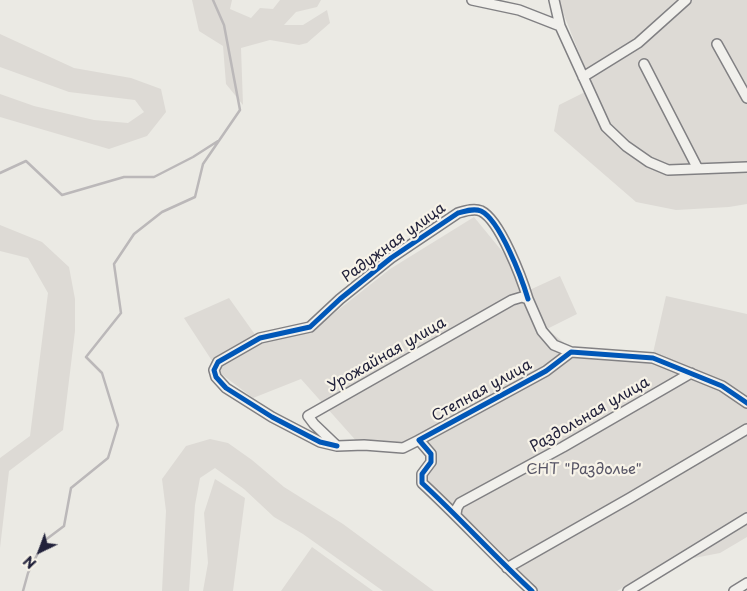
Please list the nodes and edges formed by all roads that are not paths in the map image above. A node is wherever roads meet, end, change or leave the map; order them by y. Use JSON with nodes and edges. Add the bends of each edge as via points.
{"nodes":[{"id":1,"x":554,"y":0,"type":"edge"},
{"id":2,"x":686,"y":0,"type":"edge"},
{"id":3,"x":475,"y":1,"type":"edge"},
{"id":4,"x":560,"y":26,"type":"junction"},
{"id":5,"x":717,"y":44,"type":"dead end"},
{"id":6,"x":644,"y":64,"type":"dead end"},
{"id":7,"x":583,"y":77,"type":"junction"},
{"id":8,"x":747,"y":98,"type":"edge"},
{"id":9,"x":747,"y":167,"type":"edge"},
{"id":10,"x":698,"y":169,"type":"junction"},
{"id":11,"x":528,"y":299,"type":"junction"},
{"id":12,"x":571,"y":352,"type":"junction"},
{"id":13,"x":692,"y":373,"type":"junction"},
{"id":14,"x":747,"y":403,"type":"edge"},
{"id":15,"x":747,"y":429,"type":"edge"},
{"id":16,"x":419,"y":440,"type":"junction"},
{"id":17,"x":337,"y":446,"type":"junction"},
{"id":18,"x":456,"y":514,"type":"junction"},
{"id":19,"x":747,"y":518,"type":"edge"},
{"id":20,"x":507,"y":568,"type":"junction"},
{"id":21,"x":747,"y":583,"type":"edge"},
{"id":22,"x":532,"y":591,"type":"edge"},
{"id":23,"x":628,"y":591,"type":"edge"},
{"id":24,"x":734,"y":591,"type":"edge"}],
"edges":[{"from":1,"to":4,"type":"street"},
{"from":2,"to":7,"type":"street","via":[[638,43]]},
{"from":3,"to":4,"type":"street","via":[[519,10]]},
{"from":4,"to":7,"type":"street"},
{"from":5,"to":8,"type":"street"},
{"from":6,"to":10,"type":"street"},
{"from":7,"to":10,"type":"street","via":[[606,127],[626,146],[668,170]]},
{"from":9,"to":10,"type":"street"},
{"from":11,"to":12,"type":"street","via":[[542,331],[554,345]]},
{"from":11,"to":17,"type":"street","name":"Урожайная улица","via":[[512,300],[308,416]]},
{"from":11,"to":17,"type":"street","name":"Радужная улица","via":[[509,249],[488,216],[480,210],[470,210],[458,213],[391,258],[310,327],[260,338],[218,362],[214,370],[216,377],[226,388],[272,417],[320,442]]},
{"from":12,"to":13,"type":"street","via":[[654,358]]},
{"from":12,"to":16,"type":"street","name":"Степная улица","via":[[546,371]]},
{"from":13,"to":14,"type":"street","via":[[722,386]]},
{"from":13,"to":18,"type":"street","name":"Раздольная улица","via":[[460,503]]},
{"from":15,"to":20,"type":"street"},
{"from":16,"to":17,"type":"street","via":[[403,448]]},
{"from":16,"to":18,"type":"street","via":[[431,454],[431,462],[422,474],[422,483]]},
{"from":18,"to":20,"type":"street"},
{"from":19,"to":23,"type":"street"},
{"from":20,"to":22,"type":"street"},
{"from":21,"to":24,"type":"street"}]}
